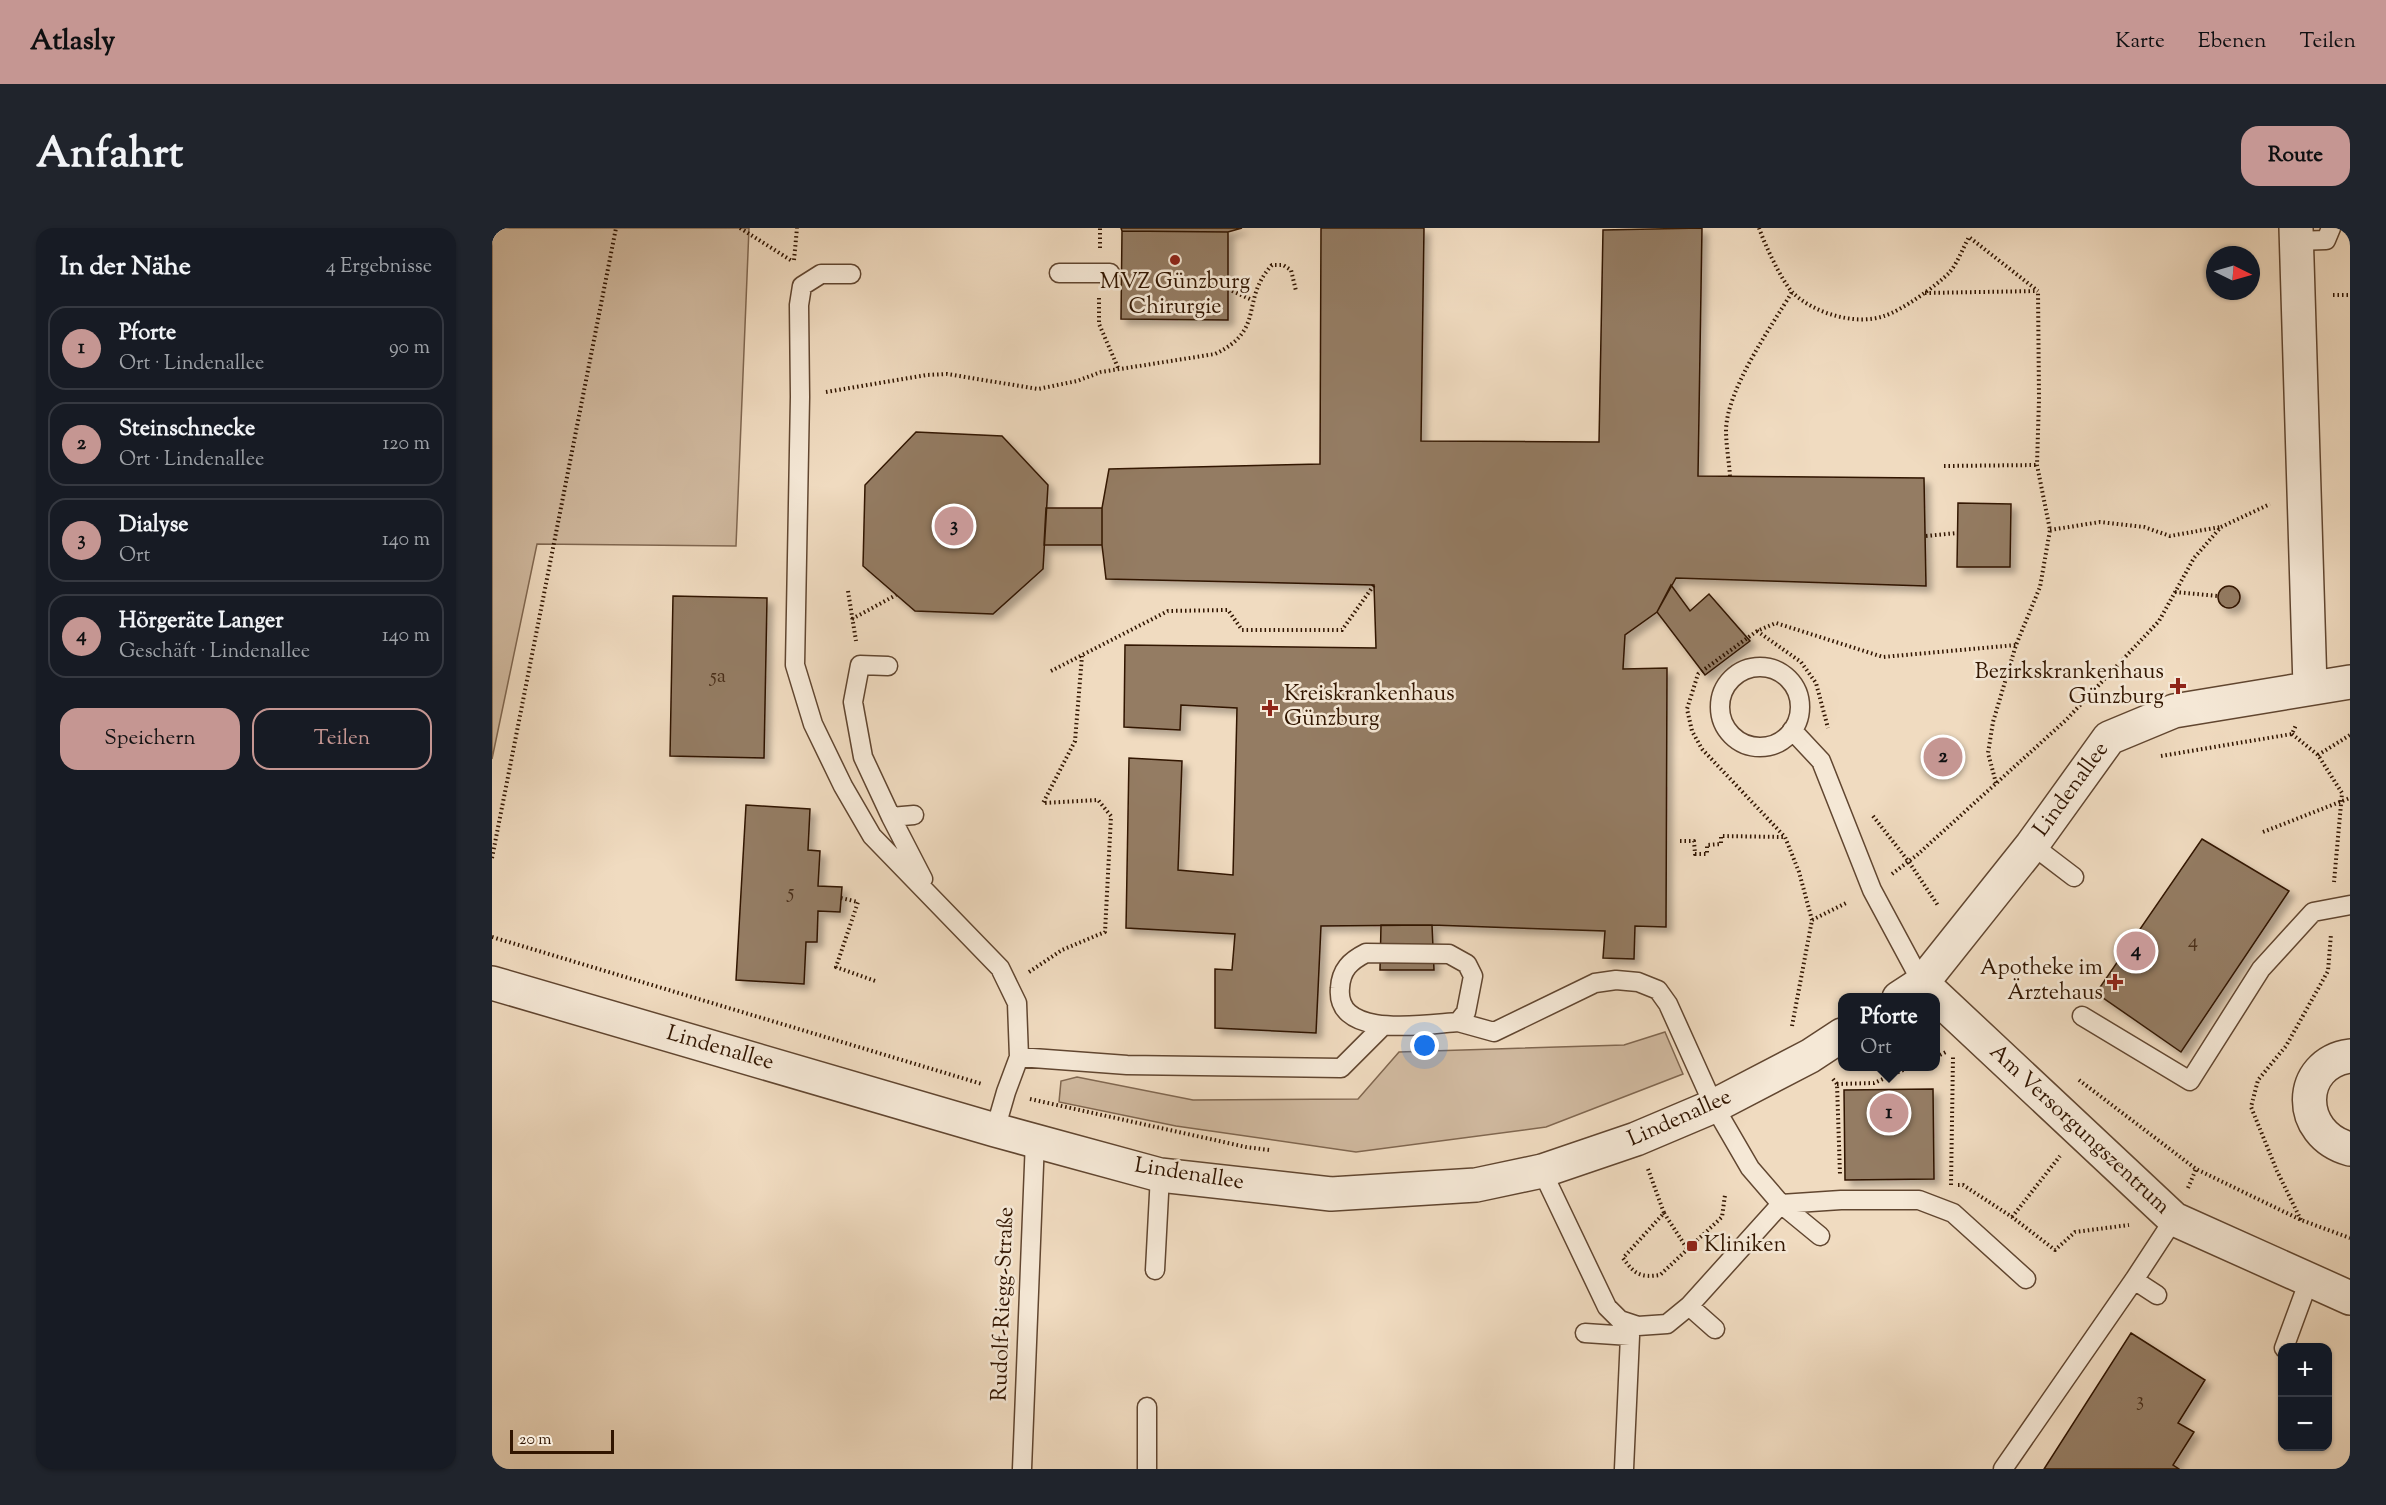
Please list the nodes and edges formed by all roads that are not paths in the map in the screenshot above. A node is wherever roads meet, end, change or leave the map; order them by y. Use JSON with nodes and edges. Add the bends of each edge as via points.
{"nodes":[{"id":1,"x":2331,"y":228,"type":"edge"},
{"id":2,"x":2296,"y":234,"type":"edge"},
{"id":3,"x":1059,"y":273,"type":"dead end"},
{"id":4,"x":1110,"y":273,"type":"dead end"},
{"id":5,"x":851,"y":274,"type":"dead end"},
{"id":6,"x":888,"y":666,"type":"dead end"},
{"id":7,"x":2350,"y":682,"type":"edge"},
{"id":8,"x":2310,"y":687,"type":"junction"},
{"id":9,"x":1792,"y":730,"type":"junction"},
{"id":10,"x":914,"y":815,"type":"dead end"},
{"id":11,"x":891,"y":817,"type":"junction"},
{"id":12,"x":2032,"y":845,"type":"junction"},
{"id":13,"x":2074,"y":877,"type":"dead end"},
{"id":14,"x":930,"y":894,"type":"junction"},
{"id":15,"x":2341,"y":906,"type":"edge"},
{"id":16,"x":492,"y":983,"type":"edge"},
{"id":17,"x":1910,"y":990,"type":"edge"},
{"id":18,"x":1940,"y":1015,"type":"edge"},
{"id":19,"x":2082,"y":1016,"type":"dead end"},
{"id":20,"x":1458,"y":1022,"type":"junction"},
{"id":21,"x":1383,"y":1026,"type":"junction"},
{"id":22,"x":1838,"y":1038,"type":"edge"},
{"id":23,"x":2350,"y":1056,"type":"edge"},
{"id":24,"x":1019,"y":1058,"type":"junction"},
{"id":25,"x":1714,"y":1106,"type":"junction"},
{"id":26,"x":995,"y":1130,"type":"junction"},
{"id":27,"x":1035,"y":1140,"type":"junction"},
{"id":28,"x":2350,"y":1149,"type":"edge"},
{"id":29,"x":1542,"y":1171,"type":"junction"},
{"id":30,"x":1160,"y":1175,"type":"junction"},
{"id":31,"x":1781,"y":1204,"type":"junction"},
{"id":32,"x":2179,"y":1207,"type":"junction"},
{"id":33,"x":1820,"y":1236,"type":"dead end"},
{"id":34,"x":1155,"y":1270,"type":"dead end"},
{"id":35,"x":2026,"y":1279,"type":"dead end"},
{"id":36,"x":2134,"y":1280,"type":"junction"},
{"id":37,"x":2309,"y":1281,"type":"junction"},
{"id":38,"x":2157,"y":1295,"type":"dead end"},
{"id":39,"x":2350,"y":1298,"type":"edge"},
{"id":40,"x":1689,"y":1306,"type":"junction"},
{"id":41,"x":1715,"y":1329,"type":"dead end"},
{"id":42,"x":1631,"y":1330,"type":"junction"},
{"id":43,"x":1585,"y":1333,"type":"dead end"},
{"id":44,"x":2286,"y":1343,"type":"edge"},
{"id":45,"x":1147,"y":1407,"type":"dead end"},
{"id":46,"x":1022,"y":1469,"type":"edge"},
{"id":47,"x":1147,"y":1469,"type":"edge"},
{"id":48,"x":1624,"y":1469,"type":"edge"},
{"id":49,"x":2003,"y":1469,"type":"edge"}],
"edges":[{"from":1,"to":2,"type":"lane","via":[[2326,240]]},
{"from":2,"to":8,"type":"street"},
{"from":3,"to":4,"type":"lane"},
{"from":5,"to":14,"type":"lane","via":[[821,274],[802,286],[799,304],[795,665],[813,724],[872,836]]},
{"from":6,"to":11,"type":"lane","via":[[860,665],[852,702],[863,757]]},
{"from":7,"to":8,"type":"street","name":"Lindenallee"},
{"from":8,"to":12,"type":"street","name":"Lindenallee","via":[[2174,711],[2109,738]]},
{"from":9,"to":9,"type":"lane","via":[[1800,701],[1788,677],[1778,670],[1753,667],[1731,678],[1724,689],[1721,713],[1732,735],[1742,743],[1767,746],[1779,742]]},
{"from":9,"to":17,"type":"lane","via":[[1821,761]]},
{"from":10,"to":11,"type":"lane"},
{"from":11,"to":14,"type":"lane"},
{"from":12,"to":13,"type":"lane"},
{"from":12,"to":17,"type":"street","name":"Lindenallee","via":[[1962,933]]},
{"from":14,"to":24,"type":"lane","via":[[1000,968],[1017,1003]]},
{"from":15,"to":19,"type":"lane","via":[[2313,912],[2261,969],[2190,1081]]},
{"from":16,"to":26,"type":"street","name":"Lindenallee"},
{"from":18,"to":32,"type":"street","name":"Am Versorgungszentrum"},
{"from":20,"to":21,"type":"lane"},
{"from":20,"to":21,"type":"lane","via":[[1466,1012],[1473,976],[1467,964],[1449,954],[1366,953],[1347,965],[1340,980],[1339,996],[1343,1009],[1358,1020]]},
{"from":20,"to":25,"type":"lane","via":[[1494,1032],[1595,983],[1638,982],[1658,990],[1668,1004]]},
{"from":21,"to":24,"type":"lane","via":[[1341,1068],[1127,1065]]},
{"from":22,"to":25,"type":"street","name":"Lindenallee"},
{"from":23,"to":28,"type":"street","via":[[2328,1065],[2317,1077],[2310,1091],[2310,1107],[2323,1136]]},
{"from":24,"to":26,"type":"lane"},
{"from":25,"to":29,"type":"street","name":"Lindenallee","via":[[1636,1139]]},
{"from":25,"to":31,"type":"lane","via":[[1750,1168]]},
{"from":26,"to":27,"type":"street","name":"Lindenallee"},
{"from":27,"to":30,"type":"street","name":"Lindenallee"},
{"from":27,"to":46,"type":"lane","name":"Rudolf-Riegg-Straße"},
{"from":29,"to":30,"type":"street","name":"Lindenallee","via":[[1476,1185],[1331,1194]]},
{"from":29,"to":42,"type":"lane","via":[[1607,1307]]},
{"from":30,"to":34,"type":"lane"},
{"from":31,"to":33,"type":"lane"},
{"from":31,"to":35,"type":"lane","via":[[1919,1200],[1953,1213]]},
{"from":31,"to":40,"type":"lane"},
{"from":32,"to":36,"type":"lane"},
{"from":32,"to":37,"type":"street","name":"Am Versorgungszentrum"},
{"from":36,"to":38,"type":"lane"},
{"from":36,"to":49,"type":"lane"},
{"from":37,"to":39,"type":"street","name":"Am Versorgungszentrum"},
{"from":37,"to":44,"type":"lane"},
{"from":40,"to":41,"type":"lane"},
{"from":40,"to":42,"type":"lane","via":[[1667,1324]]},
{"from":42,"to":43,"type":"lane"},
{"from":42,"to":48,"type":"lane"},
{"from":45,"to":47,"type":"lane"}]}
